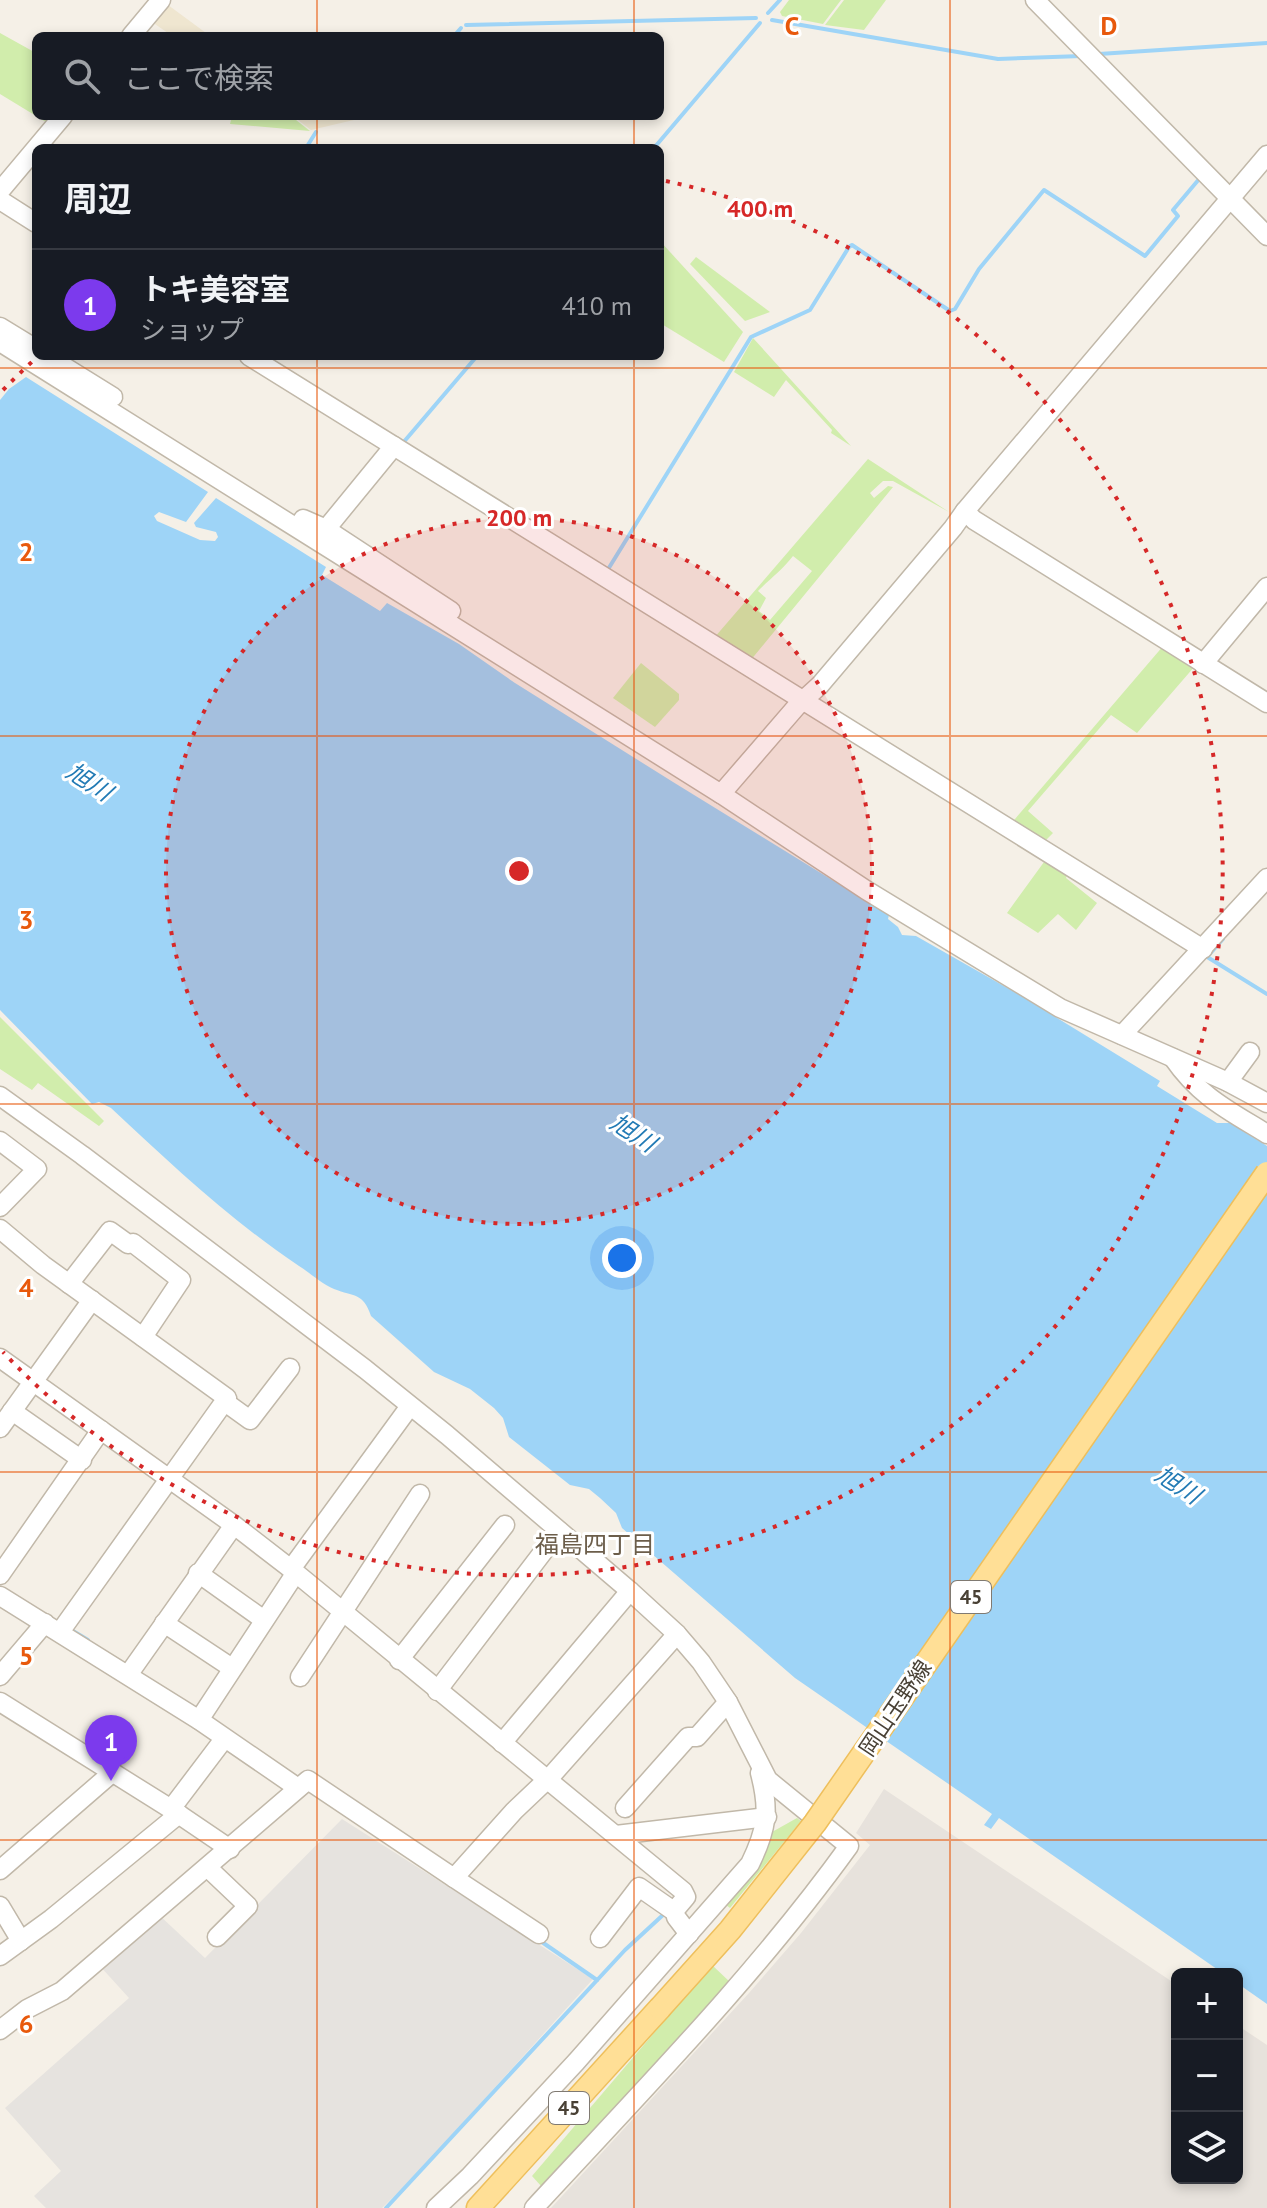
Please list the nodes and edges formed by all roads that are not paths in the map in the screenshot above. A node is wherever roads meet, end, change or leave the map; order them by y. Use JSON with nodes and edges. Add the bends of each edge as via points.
{"nodes":[{"id":1,"x":161,"y":0,"type":"edge"},
{"id":2,"x":1035,"y":0,"type":"edge"},
{"id":3,"x":134,"y":32,"type":"edge"},
{"id":4,"x":60,"y":120,"type":"edge"},
{"id":5,"x":39,"y":144,"type":"edge"},
{"id":6,"x":32,"y":153,"type":"edge"},
{"id":7,"x":1267,"y":155,"type":"edge"},
{"id":8,"x":0,"y":191,"type":"edge"},
{"id":9,"x":0,"y":200,"type":"edge"},
{"id":10,"x":1234,"y":203,"type":"junction"},
{"id":11,"x":32,"y":220,"type":"edge"},
{"id":12,"x":1267,"y":236,"type":"edge"},
{"id":13,"x":0,"y":327,"type":"edge"},
{"id":14,"x":0,"y":342,"type":"edge"},
{"id":15,"x":32,"y":347,"type":"edge"},
{"id":16,"x":53,"y":360,"type":"edge"},
{"id":17,"x":255,"y":360,"type":"edge"},
{"id":18,"x":391,"y":449,"type":"junction"},
{"id":19,"x":284,"y":513,"type":"junction"},
{"id":20,"x":967,"y":513,"type":"junction"},
{"id":21,"x":326,"y":529,"type":"junction"},
{"id":22,"x":1267,"y":587,"type":"edge"},
{"id":23,"x":447,"y":621,"type":"junction"},
{"id":24,"x":1203,"y":664,"type":"junction"},
{"id":25,"x":804,"y":703,"type":"junction"},
{"id":26,"x":1267,"y":703,"type":"edge"},
{"id":27,"x":721,"y":794,"type":"junction"},
{"id":28,"x":1267,"y":878,"type":"edge"},
{"id":29,"x":1200,"y":952,"type":"junction"},
{"id":30,"x":1122,"y":1035,"type":"junction"},
{"id":31,"x":1250,"y":1052,"type":"dead end"},
{"id":32,"x":1173,"y":1058,"type":"junction"},
{"id":33,"x":1228,"y":1082,"type":"junction"},
{"id":34,"x":0,"y":1096,"type":"edge"},
{"id":35,"x":1267,"y":1103,"type":"edge"},
{"id":36,"x":1267,"y":1134,"type":"edge"},
{"id":37,"x":0,"y":1141,"type":"edge"},
{"id":38,"x":1267,"y":1173,"type":"edge"},
{"id":39,"x":0,"y":1207,"type":"edge"},
{"id":40,"x":0,"y":1229,"type":"edge"},
{"id":41,"x":69,"y":1284,"type":"junction"},
{"id":42,"x":92,"y":1300,"type":"junction"},
{"id":43,"x":143,"y":1337,"type":"junction"},
{"id":44,"x":0,"y":1358,"type":"edge"},
{"id":45,"x":290,"y":1368,"type":"dead end"},
{"id":46,"x":31,"y":1385,"type":"junction"},
{"id":47,"x":225,"y":1402,"type":"junction"},
{"id":48,"x":8,"y":1406,"type":"edge"},
{"id":49,"x":410,"y":1406,"type":"junction"},
{"id":50,"x":0,"y":1428,"type":"edge"},
{"id":51,"x":99,"y":1434,"type":"junction"},
{"id":52,"x":82,"y":1460,"type":"junction"},
{"id":53,"x":167,"y":1482,"type":"junction"},
{"id":54,"x":420,"y":1494,"type":"dead end"},
{"id":55,"x":505,"y":1525,"type":"dead end"},
{"id":56,"x":231,"y":1528,"type":"junction"},
{"id":57,"x":559,"y":1531,"type":"junction"},
{"id":58,"x":3,"y":1565,"type":"edge"},
{"id":59,"x":293,"y":1572,"type":"junction"},
{"id":60,"x":198,"y":1573,"type":"junction"},
{"id":61,"x":630,"y":1591,"type":"junction"},
{"id":62,"x":0,"y":1596,"type":"edge"},
{"id":63,"x":340,"y":1612,"type":"junction"},
{"id":64,"x":264,"y":1620,"type":"junction"},
{"id":65,"x":164,"y":1623,"type":"junction"},
{"id":66,"x":53,"y":1628,"type":"junction"},
{"id":67,"x":677,"y":1634,"type":"junction"},
{"id":68,"x":399,"y":1660,"type":"junction"},
{"id":69,"x":232,"y":1668,"type":"junction"},
{"id":70,"x":128,"y":1675,"type":"junction"},
{"id":71,"x":0,"y":1676,"type":"edge"},
{"id":72,"x":300,"y":1677,"type":"dead end"},
{"id":73,"x":437,"y":1691,"type":"junction"},
{"id":74,"x":0,"y":1702,"type":"edge"},
{"id":75,"x":728,"y":1702,"type":"junction"},
{"id":76,"x":199,"y":1720,"type":"junction"},
{"id":77,"x":224,"y":1739,"type":"junction"},
{"id":78,"x":502,"y":1743,"type":"junction"},
{"id":79,"x":758,"y":1765,"type":"junction"},
{"id":80,"x":113,"y":1772,"type":"junction"},
{"id":81,"x":546,"y":1779,"type":"junction"},
{"id":82,"x":298,"y":1788,"type":"junction"},
{"id":83,"x":797,"y":1806,"type":"junction"},
{"id":84,"x":625,"y":1808,"type":"dead end"},
{"id":85,"x":175,"y":1811,"type":"junction"},
{"id":86,"x":767,"y":1815,"type":"junction"},
{"id":87,"x":616,"y":1835,"type":"junction"},
{"id":88,"x":226,"y":1846,"type":"junction"},
{"id":89,"x":208,"y":1868,"type":"junction"},
{"id":90,"x":0,"y":1870,"type":"edge"},
{"id":91,"x":454,"y":1878,"type":"junction"},
{"id":92,"x":0,"y":1906,"type":"edge"},
{"id":93,"x":675,"y":1912,"type":"junction"},
{"id":94,"x":539,"y":1934,"type":"dead end"},
{"id":95,"x":689,"y":1934,"type":"junction"},
{"id":96,"x":217,"y":1937,"type":"dead end"},
{"id":97,"x":600,"y":1938,"type":"dead end"},
{"id":98,"x":21,"y":1941,"type":"junction"},
{"id":99,"x":0,"y":1956,"type":"edge"},
{"id":100,"x":0,"y":2030,"type":"edge"},
{"id":101,"x":436,"y":2208,"type":"edge"},
{"id":102,"x":478,"y":2208,"type":"edge"},
{"id":103,"x":534,"y":2208,"type":"edge"}],
"edges":[{"from":1,"to":3,"type":"street"},
{"from":2,"to":10,"type":"street"},
{"from":4,"to":5,"type":"street"},
{"from":6,"to":8,"type":"street"},
{"from":7,"to":10,"type":"street"},
{"from":9,"to":11,"type":"street"},
{"from":10,"to":12,"type":"street"},
{"from":10,"to":20,"type":"street"},
{"from":13,"to":15,"type":"street"},
{"from":14,"to":19,"type":"street"},
{"from":16,"to":19,"type":"street"},
{"from":17,"to":18,"type":"street"},
{"from":18,"to":21,"type":"street"},
{"from":18,"to":25,"type":"street"},
{"from":19,"to":21,"type":"street"},
{"from":19,"to":23,"type":"street"},
{"from":20,"to":24,"type":"street"},
{"from":20,"to":25,"type":"street"},
{"from":21,"to":23,"type":"street","via":[[453,612]]},
{"from":22,"to":24,"type":"street"},
{"from":23,"to":27,"type":"street"},
{"from":24,"to":26,"type":"street"},
{"from":25,"to":27,"type":"street"},
{"from":25,"to":29,"type":"street"},
{"from":27,"to":30,"type":"street","via":[[1060,1008]]},
{"from":28,"to":29,"type":"street"},
{"from":29,"to":30,"type":"street"},
{"from":30,"to":32,"type":"street"},
{"from":31,"to":33,"type":"street"},
{"from":32,"to":33,"type":"street"},
{"from":32,"to":36,"type":"street","via":[[1208,1097]]},
{"from":33,"to":35,"type":"street"},
{"from":34,"to":49,"type":"street"},
{"from":37,"to":39,"type":"street","via":[[37,1169]]},
{"from":38,"to":102,"type":"main road","name":"岡山玉野線","number":"45","bridge":true,"via":[[815,1823],[730,1930]]},
{"from":40,"to":41,"type":"street"},
{"from":41,"to":42,"type":"street"},
{"from":41,"to":43,"type":"street","via":[[110,1231],[133,1243],[181,1280]]},
{"from":42,"to":43,"type":"street"},
{"from":42,"to":46,"type":"street"},
{"from":43,"to":47,"type":"street","via":[[227,1398]]},
{"from":44,"to":46,"type":"street"},
{"from":45,"to":47,"type":"street","via":[[250,1420]]},
{"from":46,"to":48,"type":"street"},
{"from":46,"to":51,"type":"street"},
{"from":47,"to":53,"type":"street"},
{"from":48,"to":50,"type":"street"},
{"from":48,"to":52,"type":"street"},
{"from":49,"to":57,"type":"street"},
{"from":49,"to":59,"type":"street"},
{"from":51,"to":52,"type":"street"},
{"from":51,"to":53,"type":"street"},
{"from":52,"to":58,"type":"street"},
{"from":53,"to":56,"type":"street"},
{"from":53,"to":66,"type":"street"},
{"from":54,"to":63,"type":"street"},
{"from":55,"to":68,"type":"street"},
{"from":56,"to":59,"type":"street"},
{"from":56,"to":60,"type":"street"},
{"from":57,"to":61,"type":"street"},
{"from":57,"to":73,"type":"street"},
{"from":59,"to":63,"type":"street"},
{"from":59,"to":64,"type":"street"},
{"from":60,"to":64,"type":"street"},
{"from":60,"to":65,"type":"street"},
{"from":61,"to":67,"type":"street"},
{"from":61,"to":78,"type":"street"},
{"from":62,"to":66,"type":"street"},
{"from":63,"to":68,"type":"street"},
{"from":63,"to":72,"type":"street"},
{"from":64,"to":69,"type":"street"},
{"from":65,"to":69,"type":"street"},
{"from":65,"to":70,"type":"street"},
{"from":66,"to":70,"type":"street"},
{"from":66,"to":71,"type":"street"},
{"from":67,"to":75,"type":"street"},
{"from":67,"to":81,"type":"street"},
{"from":68,"to":73,"type":"street"},
{"from":69,"to":76,"type":"street"},
{"from":70,"to":76,"type":"street"},
{"from":73,"to":78,"type":"street"},
{"from":74,"to":80,"type":"street"},
{"from":75,"to":79,"type":"street"},
{"from":75,"to":84,"type":"street","via":[[697,1737],[688,1737]]},
{"from":76,"to":77,"type":"street"},
{"from":77,"to":82,"type":"street"},
{"from":77,"to":85,"type":"street"},
{"from":78,"to":81,"type":"street"},
{"from":79,"to":83,"type":"street"},
{"from":79,"to":86,"type":"street"},
{"from":80,"to":85,"type":"street"},
{"from":80,"to":90,"type":"street"},
{"from":81,"to":87,"type":"street"},
{"from":81,"to":91,"type":"street"},
{"from":82,"to":88,"type":"street"},
{"from":82,"to":91,"type":"street","via":[[308,1780]]},
{"from":83,"to":86,"type":"street","via":[[785,1804]]},
{"from":83,"to":103,"type":"street","via":[[849,1846],[693,2036]]},
{"from":85,"to":88,"type":"street"},
{"from":85,"to":98,"type":"street"},
{"from":86,"to":87,"type":"street"},
{"from":86,"to":95,"type":"street","via":[[750,1864]]},
{"from":87,"to":93,"type":"street","via":[[683,1891],[686,1897]]},
{"from":88,"to":89,"type":"street"},
{"from":89,"to":96,"type":"street","via":[[248,1906]]},
{"from":89,"to":100,"type":"street","via":[[62,1991]]},
{"from":91,"to":94,"type":"street"},
{"from":92,"to":98,"type":"street"},
{"from":93,"to":95,"type":"street"},
{"from":93,"to":97,"type":"street","via":[[639,1887]]},
{"from":95,"to":101,"type":"street"},
{"from":98,"to":99,"type":"street"}]}
